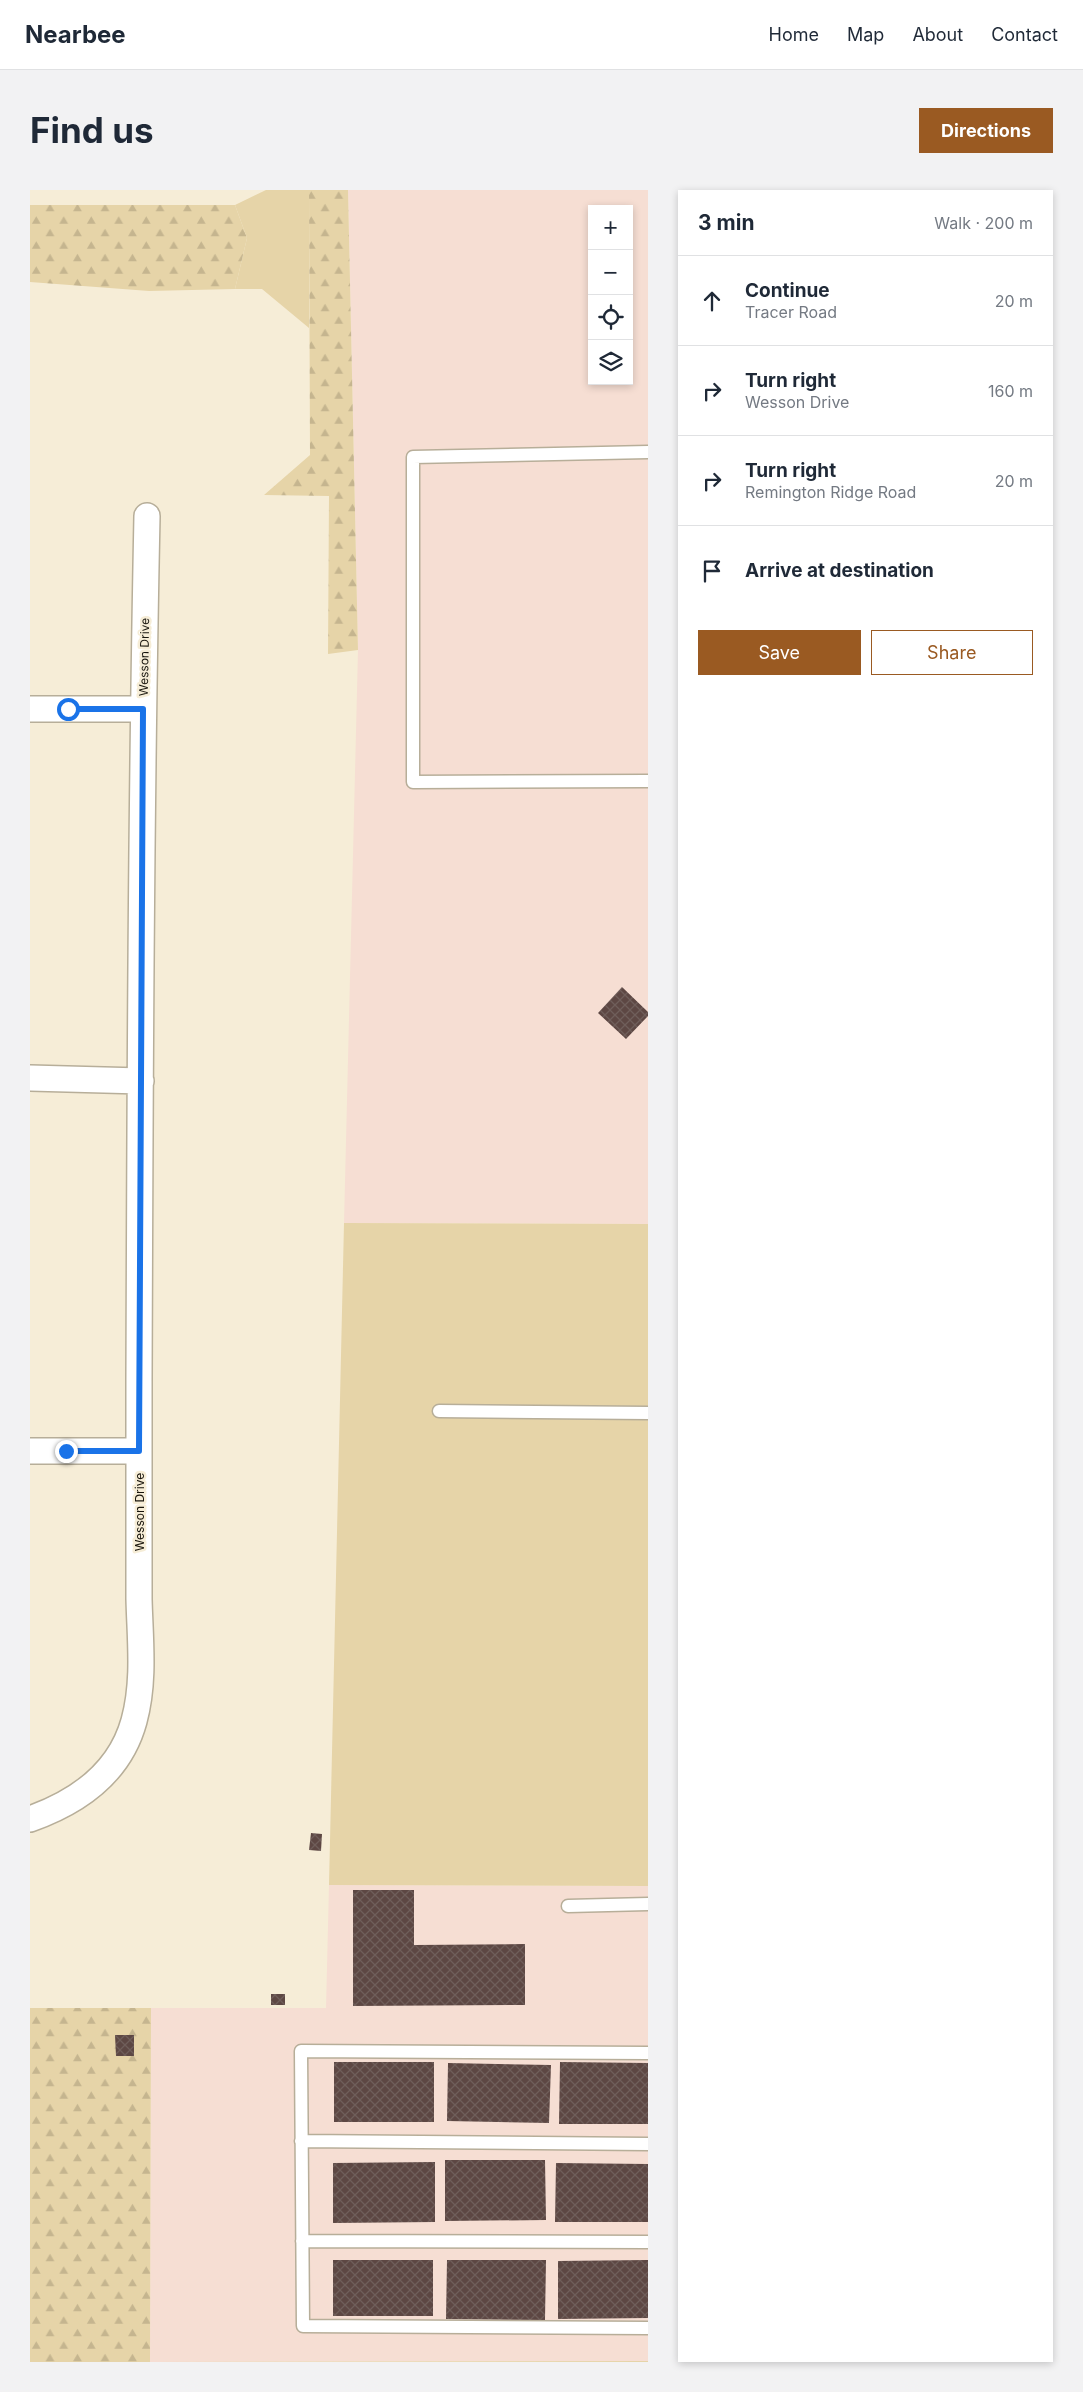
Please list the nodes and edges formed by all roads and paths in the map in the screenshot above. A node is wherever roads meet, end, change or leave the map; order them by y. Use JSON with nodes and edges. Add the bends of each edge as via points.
{"nodes":[{"id":1,"x":648,"y":452,"type":"edge"},
{"id":2,"x":147,"y":516,"type":"dead end"},
{"id":3,"x":30,"y":709,"type":"edge"},
{"id":4,"x":143,"y":709,"type":"junction"},
{"id":5,"x":648,"y":781,"type":"edge"},
{"id":6,"x":30,"y":1078,"type":"edge"},
{"id":7,"x":140,"y":1081,"type":"junction"},
{"id":8,"x":439,"y":1411,"type":"dead end"},
{"id":9,"x":648,"y":1413,"type":"edge"},
{"id":10,"x":30,"y":1451,"type":"edge"},
{"id":11,"x":139,"y":1451,"type":"junction"},
{"id":12,"x":30,"y":1819,"type":"edge"},
{"id":13,"x":648,"y":1904,"type":"edge"},
{"id":14,"x":568,"y":1906,"type":"dead end"},
{"id":15,"x":648,"y":2053,"type":"edge"},
{"id":16,"x":301,"y":2141,"type":"junction"},
{"id":17,"x":648,"y":2144,"type":"edge"},
{"id":18,"x":302,"y":2242,"type":"junction"},
{"id":19,"x":648,"y":2242,"type":"edge"},
{"id":20,"x":648,"y":2328,"type":"edge"}],
"edges":[{"from":1,"to":5,"type":"lane","via":[[413,457],[412,782]]},
{"from":2,"to":4,"type":"street","name":"Wesson Drive"},
{"from":3,"to":4,"type":"street"},
{"from":4,"to":7,"type":"street","name":"Wesson Drive"},
{"from":6,"to":7,"type":"street"},
{"from":7,"to":11,"type":"street","name":"Wesson Drive"},
{"from":8,"to":9,"type":"lane"},
{"from":10,"to":11,"type":"street"},
{"from":11,"to":12,"type":"street","name":"Wesson Drive","via":[[139,1700],[114,1765],[88,1790],[55,1810]]},
{"from":13,"to":14,"type":"lane"},
{"from":15,"to":16,"type":"lane","via":[[301,2051]]},
{"from":16,"to":17,"type":"lane"},
{"from":16,"to":18,"type":"lane"},
{"from":18,"to":19,"type":"lane"},
{"from":18,"to":20,"type":"lane","via":[[303,2326]]}]}
